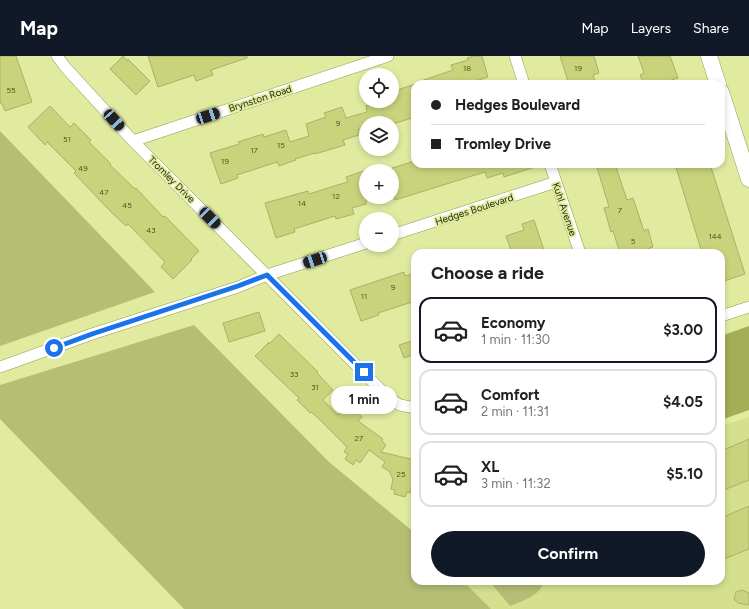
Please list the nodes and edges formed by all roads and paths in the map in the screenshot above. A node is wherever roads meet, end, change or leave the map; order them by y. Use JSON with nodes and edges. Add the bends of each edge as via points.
{"nodes":[{"id":1,"x":57,"y":56,"type":"edge"},
{"id":2,"x":388,"y":56,"type":"edge"},
{"id":3,"x":515,"y":56,"type":"edge"},
{"id":4,"x":709,"y":56,"type":"edge"},
{"id":5,"x":523,"y":80,"type":"edge"},
{"id":6,"x":717,"y":80,"type":"edge"},
{"id":7,"x":725,"y":104,"type":"edge"},
{"id":8,"x":133,"y":141,"type":"junction"},
{"id":9,"x":551,"y":168,"type":"edge"},
{"id":10,"x":749,"y":179,"type":"edge"},
{"id":11,"x":556,"y":182,"type":"junction"},
{"id":12,"x":399,"y":233,"type":"edge"},
{"id":13,"x":359,"y":245,"type":"edge"},
{"id":14,"x":579,"y":249,"type":"edge"},
{"id":15,"x":267,"y":275,"type":"junction"},
{"id":16,"x":749,"y":307,"type":"edge"},
{"id":17,"x":725,"y":315,"type":"edge"},
{"id":18,"x":0,"y":367,"type":"edge"},
{"id":19,"x":411,"y":407,"type":"edge"}],
"edges":[{"from":1,"to":8,"type":"street","name":"Tromley Drive"},
{"from":2,"to":8,"type":"street","name":"Brynston Road"},
{"from":3,"to":5,"type":"street"},
{"from":4,"to":6,"type":"street"},
{"from":7,"to":10,"type":"street"},
{"from":8,"to":15,"type":"street","name":"Tromley Drive"},
{"from":9,"to":11,"type":"street","name":"Kuhl Avenue"},
{"from":11,"to":12,"type":"street","name":"Hedges Boulevard"},
{"from":11,"to":14,"type":"street","name":"Kuhl Avenue"},
{"from":13,"to":15,"type":"street"},
{"from":15,"to":18,"type":"street"},
{"from":15,"to":19,"type":"street","name":"Tromley Drive","via":[[390,399]]},
{"from":16,"to":17,"type":"street"}]}
